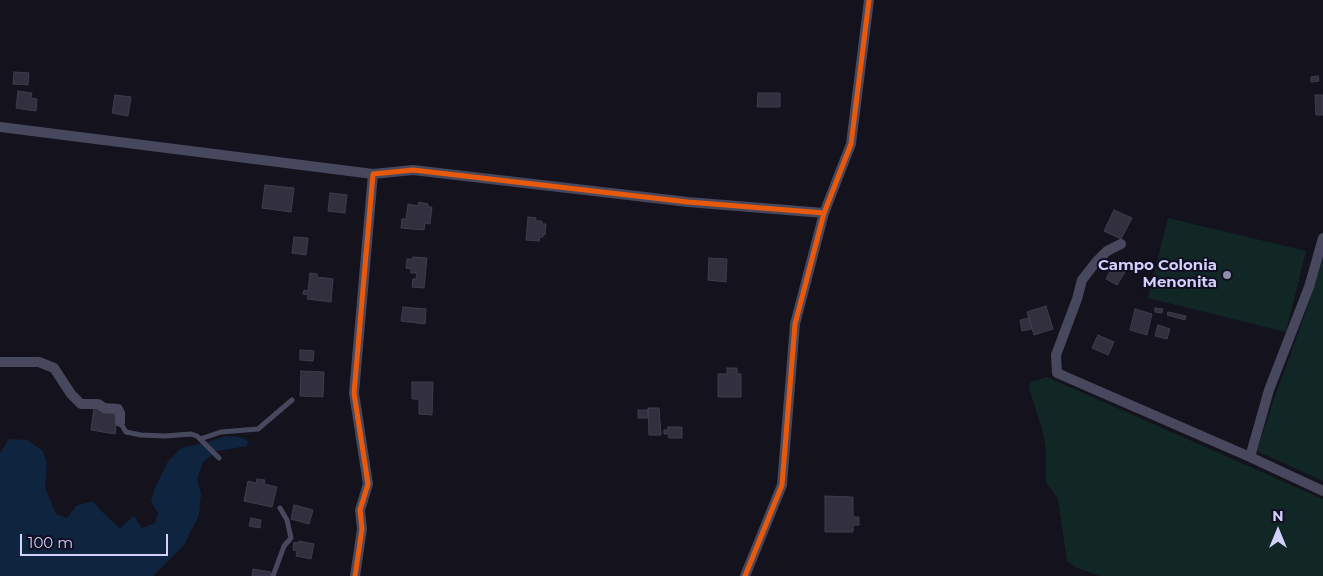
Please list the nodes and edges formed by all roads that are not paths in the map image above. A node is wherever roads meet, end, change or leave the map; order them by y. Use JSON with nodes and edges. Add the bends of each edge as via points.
{"nodes":[{"id":1,"x":869,"y":0,"type":"edge"},
{"id":2,"x":0,"y":127,"type":"edge"},
{"id":3,"x":372,"y":174,"type":"junction"},
{"id":4,"x":824,"y":213,"type":"junction"},
{"id":5,"x":1323,"y":238,"type":"edge"},
{"id":6,"x":1121,"y":244,"type":"dead end"},
{"id":7,"x":0,"y":362,"type":"edge"},
{"id":8,"x":292,"y":400,"type":"dead end"},
{"id":9,"x":120,"y":422,"type":"joint"},
{"id":10,"x":202,"y":441,"type":"junction"},
{"id":11,"x":1250,"y":457,"type":"junction"},
{"id":12,"x":219,"y":458,"type":"dead end"},
{"id":13,"x":1323,"y":491,"type":"edge"},
{"id":14,"x":280,"y":508,"type":"dead end"},
{"id":15,"x":273,"y":576,"type":"edge"},
{"id":16,"x":355,"y":576,"type":"edge"},
{"id":17,"x":745,"y":576,"type":"edge"}],
"edges":[{"from":1,"to":4,"type":"street","via":[[851,144]]},
{"from":2,"to":3,"type":"street"},
{"from":3,"to":4,"type":"street","via":[[414,170],[688,202]]},
{"from":3,"to":16,"type":"street","via":[[354,393],[368,484],[360,510],[362,529]]},
{"from":4,"to":17,"type":"street","via":[[795,324],[782,485]]},
{"from":5,"to":11,"type":"street","via":[[1309,287],[1269,390]]},
{"from":6,"to":11,"type":"street","via":[[1107,251],[1082,280],[1056,355],[1057,373]]},
{"from":7,"to":9,"type":"street","via":[[38,362],[54,368],[81,404],[98,404],[118,410]]},
{"from":8,"to":10,"type":"lane","via":[[258,429],[221,432]]},
{"from":9,"to":10,"type":"lane","via":[[126,432],[151,436],[190,434]]},
{"from":10,"to":12,"type":"lane"},
{"from":11,"to":13,"type":"street"},
{"from":14,"to":15,"type":"lane","via":[[291,538],[284,546]]}]}
